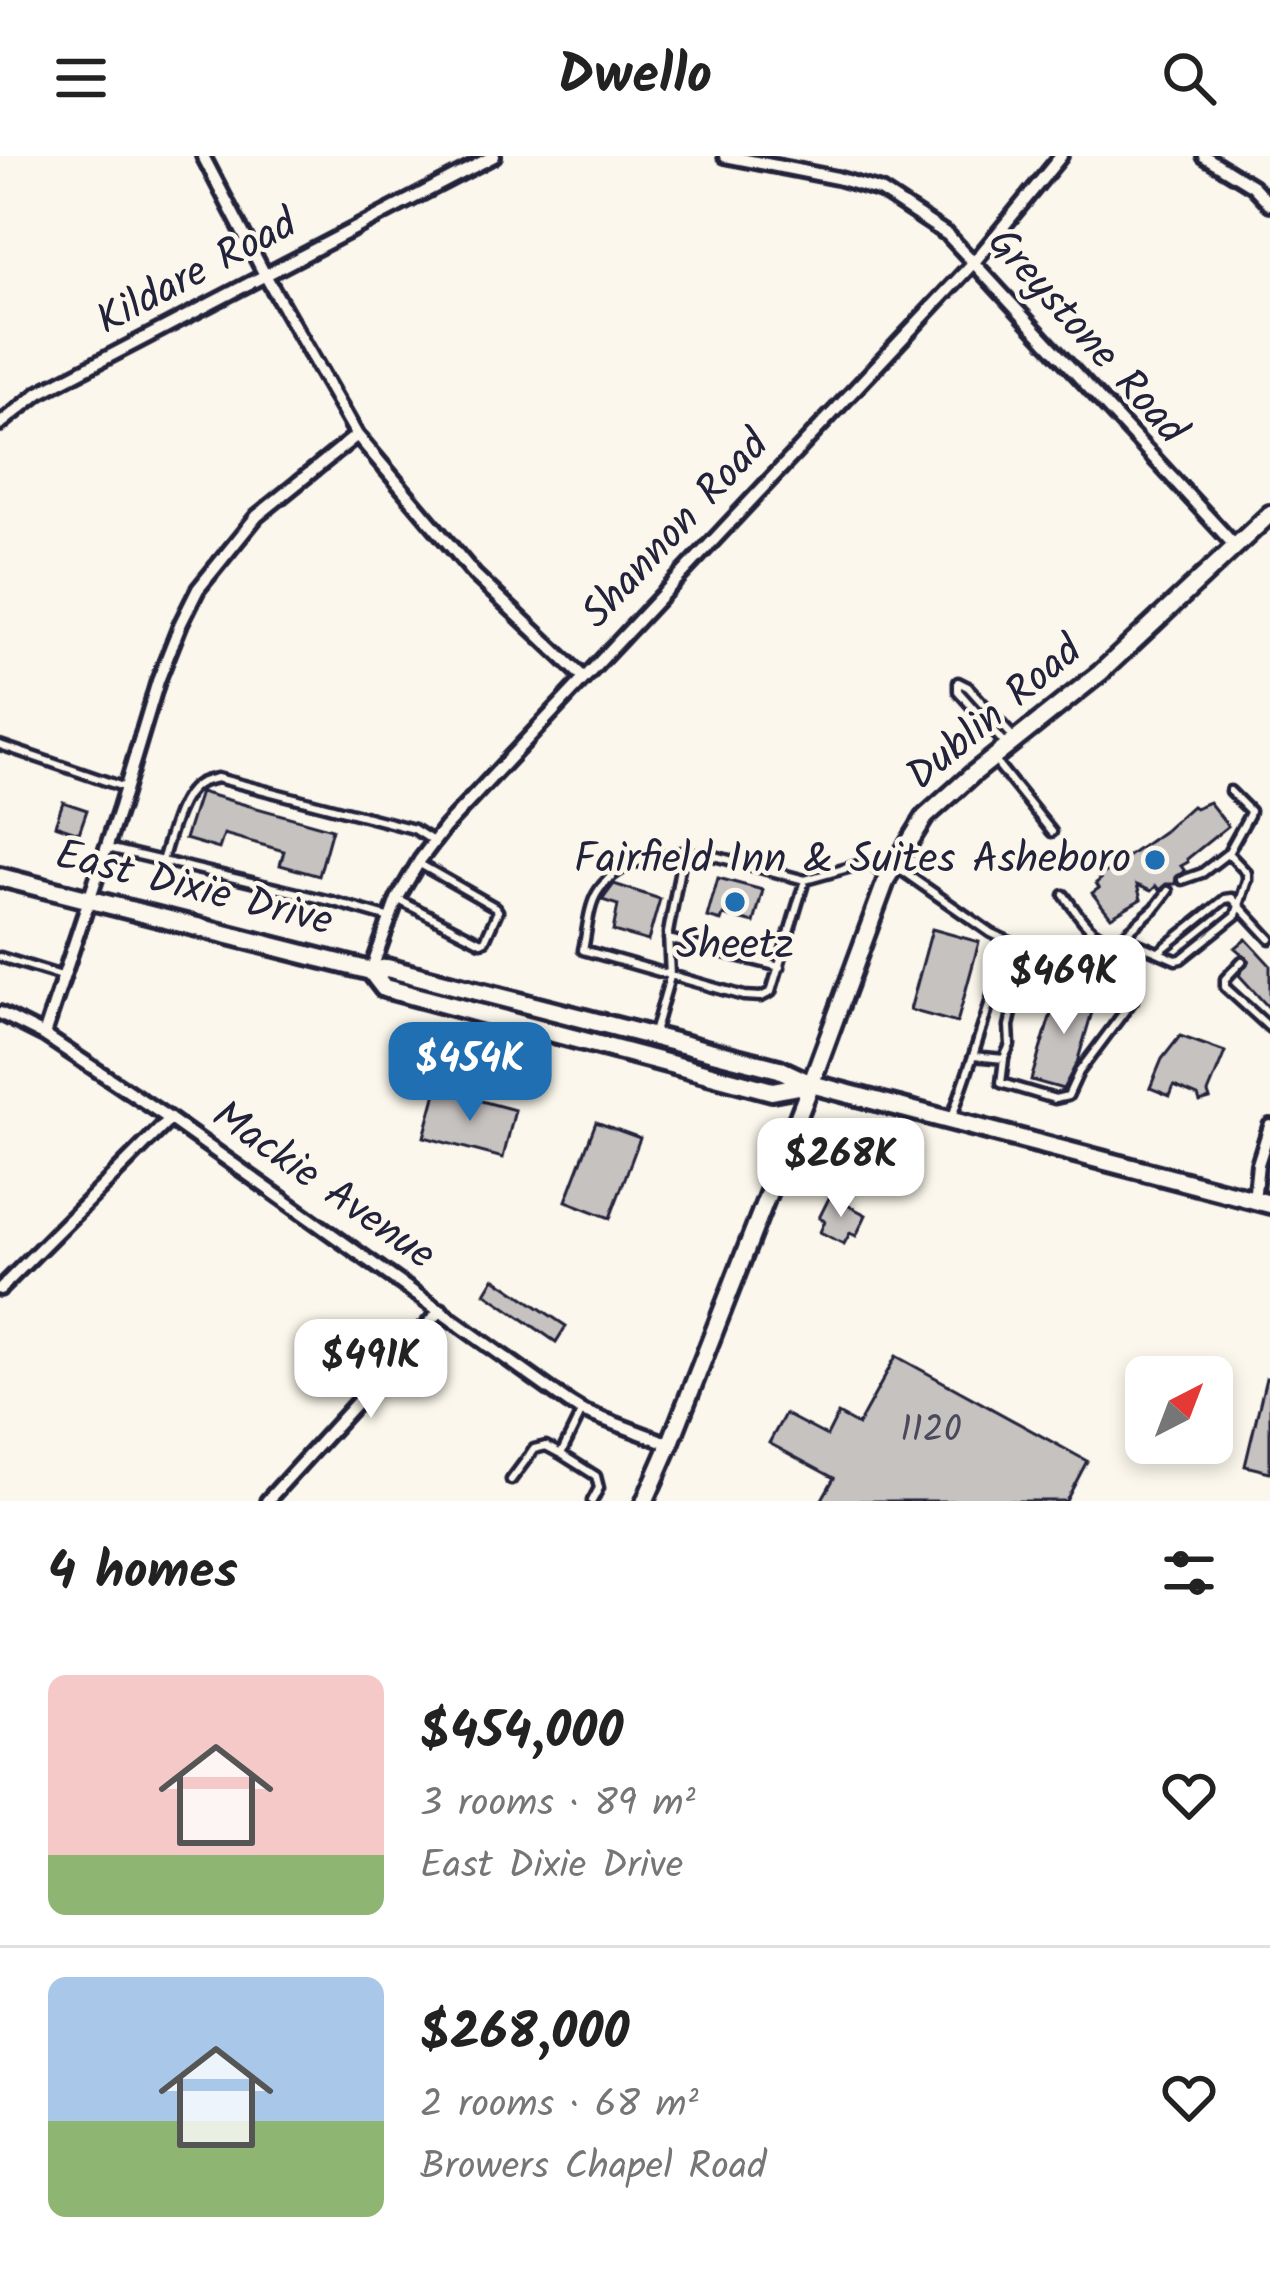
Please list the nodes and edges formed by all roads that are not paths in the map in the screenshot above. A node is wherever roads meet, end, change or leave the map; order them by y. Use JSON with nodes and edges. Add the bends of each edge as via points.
{"nodes":[{"id":1,"x":203,"y":156,"type":"edge"},
{"id":2,"x":494,"y":156,"type":"edge"},
{"id":3,"x":1061,"y":156,"type":"edge"},
{"id":4,"x":1204,"y":156,"type":"edge"},
{"id":5,"x":732,"y":157,"type":"edge"},
{"id":6,"x":1270,"y":204,"type":"edge"},
{"id":7,"x":975,"y":261,"type":"junction"},
{"id":8,"x":265,"y":275,"type":"junction"},
{"id":9,"x":0,"y":424,"type":"edge"},
{"id":10,"x":357,"y":435,"type":"junction"},
{"id":11,"x":1270,"y":514,"type":"edge"},
{"id":12,"x":1236,"y":547,"type":"junction"},
{"id":13,"x":584,"y":677,"type":"junction"},
{"id":14,"x":0,"y":745,"type":"edge"},
{"id":15,"x":1005,"y":749,"type":"junction"},
{"id":16,"x":126,"y":788,"type":"junction"},
{"id":17,"x":1230,"y":791,"type":"dead end"},
{"id":18,"x":1052,"y":832,"type":"dead end"},
{"id":19,"x":434,"y":841,"type":"junction"},
{"id":20,"x":106,"y":848,"type":"junction"},
{"id":21,"x":683,"y":852,"type":"junction"},
{"id":22,"x":1228,"y":853,"type":"junction"},
{"id":23,"x":162,"y":860,"type":"junction"},
{"id":24,"x":418,"y":863,"type":"junction"},
{"id":25,"x":891,"y":872,"type":"junction"},
{"id":26,"x":0,"y":877,"type":"edge"},
{"id":27,"x":805,"y":880,"type":"junction"},
{"id":28,"x":1182,"y":880,"type":"dead end"},
{"id":29,"x":1168,"y":891,"type":"dead end"},
{"id":30,"x":1064,"y":895,"type":"dead end"},
{"id":31,"x":397,"y":899,"type":"junction"},
{"id":32,"x":89,"y":900,"type":"junction"},
{"id":33,"x":1238,"y":904,"type":"junction"},
{"id":34,"x":390,"y":918,"type":"junction"},
{"id":35,"x":1122,"y":937,"type":"junction"},
{"id":36,"x":668,"y":939,"type":"junction"},
{"id":37,"x":1270,"y":939,"type":"edge"},
{"id":38,"x":1009,"y":942,"type":"junction"},
{"id":39,"x":1158,"y":952,"type":"junction"},
{"id":40,"x":1036,"y":954,"type":"junction"},
{"id":41,"x":0,"y":957,"type":"edge"},
{"id":42,"x":1242,"y":962,"type":"dead end"},
{"id":43,"x":781,"y":967,"type":"junction"},
{"id":44,"x":371,"y":970,"type":"junction"},
{"id":45,"x":65,"y":977,"type":"junction"},
{"id":46,"x":670,"y":977,"type":"junction"},
{"id":47,"x":0,"y":1012,"type":"edge"},
{"id":48,"x":1270,"y":1028,"type":"edge"},
{"id":49,"x":44,"y":1035,"type":"junction"},
{"id":50,"x":653,"y":1036,"type":"junction"},
{"id":51,"x":973,"y":1056,"type":"junction"},
{"id":52,"x":1004,"y":1059,"type":"junction"},
{"id":53,"x":811,"y":1084,"type":"junction"},
{"id":54,"x":170,"y":1119,"type":"junction"},
{"id":55,"x":951,"y":1120,"type":"junction"},
{"id":56,"x":1270,"y":1126,"type":"edge"},
{"id":57,"x":1262,"y":1202,"type":"edge"},
{"id":58,"x":0,"y":1289,"type":"edge"},
{"id":59,"x":441,"y":1310,"type":"junction"},
{"id":60,"x":583,"y":1411,"type":"junction"},
{"id":61,"x":670,"y":1444,"type":"junction"},
{"id":62,"x":561,"y":1454,"type":"junction"},
{"id":63,"x":511,"y":1480,"type":"dead end"},
{"id":64,"x":267,"y":1501,"type":"edge"},
{"id":65,"x":592,"y":1501,"type":"edge"},
{"id":66,"x":645,"y":1501,"type":"edge"}],
"edges":[{"from":1,"to":8,"type":"street"},
{"from":2,"to":8,"type":"street","name":"Kildare Road"},
{"from":3,"to":7,"type":"street","name":"Shannon Road"},
{"from":4,"to":6,"type":"street"},
{"from":5,"to":7,"type":"street","name":"Greystone Road","via":[[881,191]]},
{"from":7,"to":12,"type":"street","name":"Greystone Road"},
{"from":7,"to":13,"type":"street","name":"Shannon Road"},
{"from":8,"to":9,"type":"street","name":"Kildare Road","via":[[39,393]]},
{"from":8,"to":10,"type":"street"},
{"from":10,"to":13,"type":"street","via":[[475,575]]},
{"from":10,"to":16,"type":"street","via":[[257,516],[198,589],[166,659]]},
{"from":11,"to":12,"type":"street","name":"Dublin Road"},
{"from":12,"to":15,"type":"street","name":"Dublin Road"},
{"from":13,"to":19,"type":"street","name":"Shannon Road"},
{"from":14,"to":16,"type":"lane"},
{"from":15,"to":15,"type":"lane","via":[[958,691],[958,682],[968,687]]},
{"from":15,"to":18,"type":"lane"},
{"from":15,"to":25,"type":"street","name":"Dublin Road","via":[[926,817]]},
{"from":16,"to":20,"type":"street"},
{"from":17,"to":22,"type":"lane","via":[[1250,811]]},
{"from":19,"to":23,"type":"lane","via":[[217,778],[192,789]]},
{"from":19,"to":24,"type":"street","name":"Shannon Road"},
{"from":20,"to":23,"type":"lane"},
{"from":20,"to":32,"type":"street"},
{"from":21,"to":27,"type":"lane"},
{"from":21,"to":36,"type":"lane"},
{"from":21,"to":46,"type":"lane","via":[[618,870],[596,894],[583,950]]},
{"from":22,"to":28,"type":"lane"},
{"from":22,"to":33,"type":"lane","via":[[1246,873]]},
{"from":23,"to":34,"type":"lane"},
{"from":24,"to":31,"type":"street","name":"Shannon Road"},
{"from":24,"to":31,"type":"lane","via":[[496,908],[484,940]]},
{"from":25,"to":27,"type":"lane","via":[[868,862]]},
{"from":25,"to":38,"type":"lane"},
{"from":25,"to":53,"type":"street","name":"Dublin Road"},
{"from":26,"to":32,"type":"main road","name":"East Dixie Drive"},
{"from":27,"to":43,"type":"lane"},
{"from":29,"to":35,"type":"lane"},
{"from":30,"to":35,"type":"lane","via":[[1094,932]]},
{"from":31,"to":34,"type":"street","name":"Shannon Road"},
{"from":32,"to":44,"type":"main road","name":"East Dixie Drive"},
{"from":32,"to":45,"type":"street"},
{"from":33,"to":37,"type":"lane"},
{"from":33,"to":39,"type":"lane","via":[[1225,899]]},
{"from":33,"to":39,"type":"lane","via":[[1236,915],[1181,958]]},
{"from":34,"to":44,"type":"street","name":"Shannon Road"},
{"from":35,"to":39,"type":"lane"},
{"from":36,"to":43,"type":"lane"},
{"from":36,"to":46,"type":"lane"},
{"from":38,"to":40,"type":"lane"},
{"from":38,"to":51,"type":"lane"},
{"from":40,"to":52,"type":"lane"},
{"from":40,"to":52,"type":"lane","via":[[1133,1000],[1068,1096],[1054,1100],[1001,1083]]},
{"from":41,"to":45,"type":"lane"},
{"from":42,"to":48,"type":"lane","via":[[1226,987]]},
{"from":43,"to":46,"type":"lane","via":[[761,997]]},
{"from":44,"to":50,"type":"main road","name":"East Dixie Drive"},
{"from":44,"to":53,"type":"main road","name":"East Dixie Drive","via":[[384,988],[690,1070],[772,1090]]},
{"from":45,"to":49,"type":"street"},
{"from":46,"to":50,"type":"lane"},
{"from":47,"to":49,"type":"street","name":"Mackie Avenue"},
{"from":49,"to":54,"type":"street","name":"Mackie Avenue"},
{"from":50,"to":53,"type":"main road","name":"East Dixie Drive"},
{"from":51,"to":52,"type":"lane"},
{"from":51,"to":55,"type":"lane"},
{"from":53,"to":55,"type":"main road","name":"East Dixie Drive"},
{"from":53,"to":61,"type":"street","name":"Dublin Road"},
{"from":54,"to":58,"type":"street"},
{"from":54,"to":59,"type":"street","name":"Mackie Avenue"},
{"from":55,"to":57,"type":"main road","name":"East Dixie Drive"},
{"from":56,"to":57,"type":"street","via":[[1258,1164]]},
{"from":59,"to":60,"type":"street","name":"Mackie Avenue"},
{"from":59,"to":64,"type":"street"},
{"from":60,"to":61,"type":"street","name":"Mackie Avenue"},
{"from":60,"to":62,"type":"lane"},
{"from":61,"to":66,"type":"street","name":"Dublin Road"},
{"from":62,"to":63,"type":"lane","via":[[534,1449]]},
{"from":62,"to":65,"type":"lane","via":[[596,1476]]}]}
